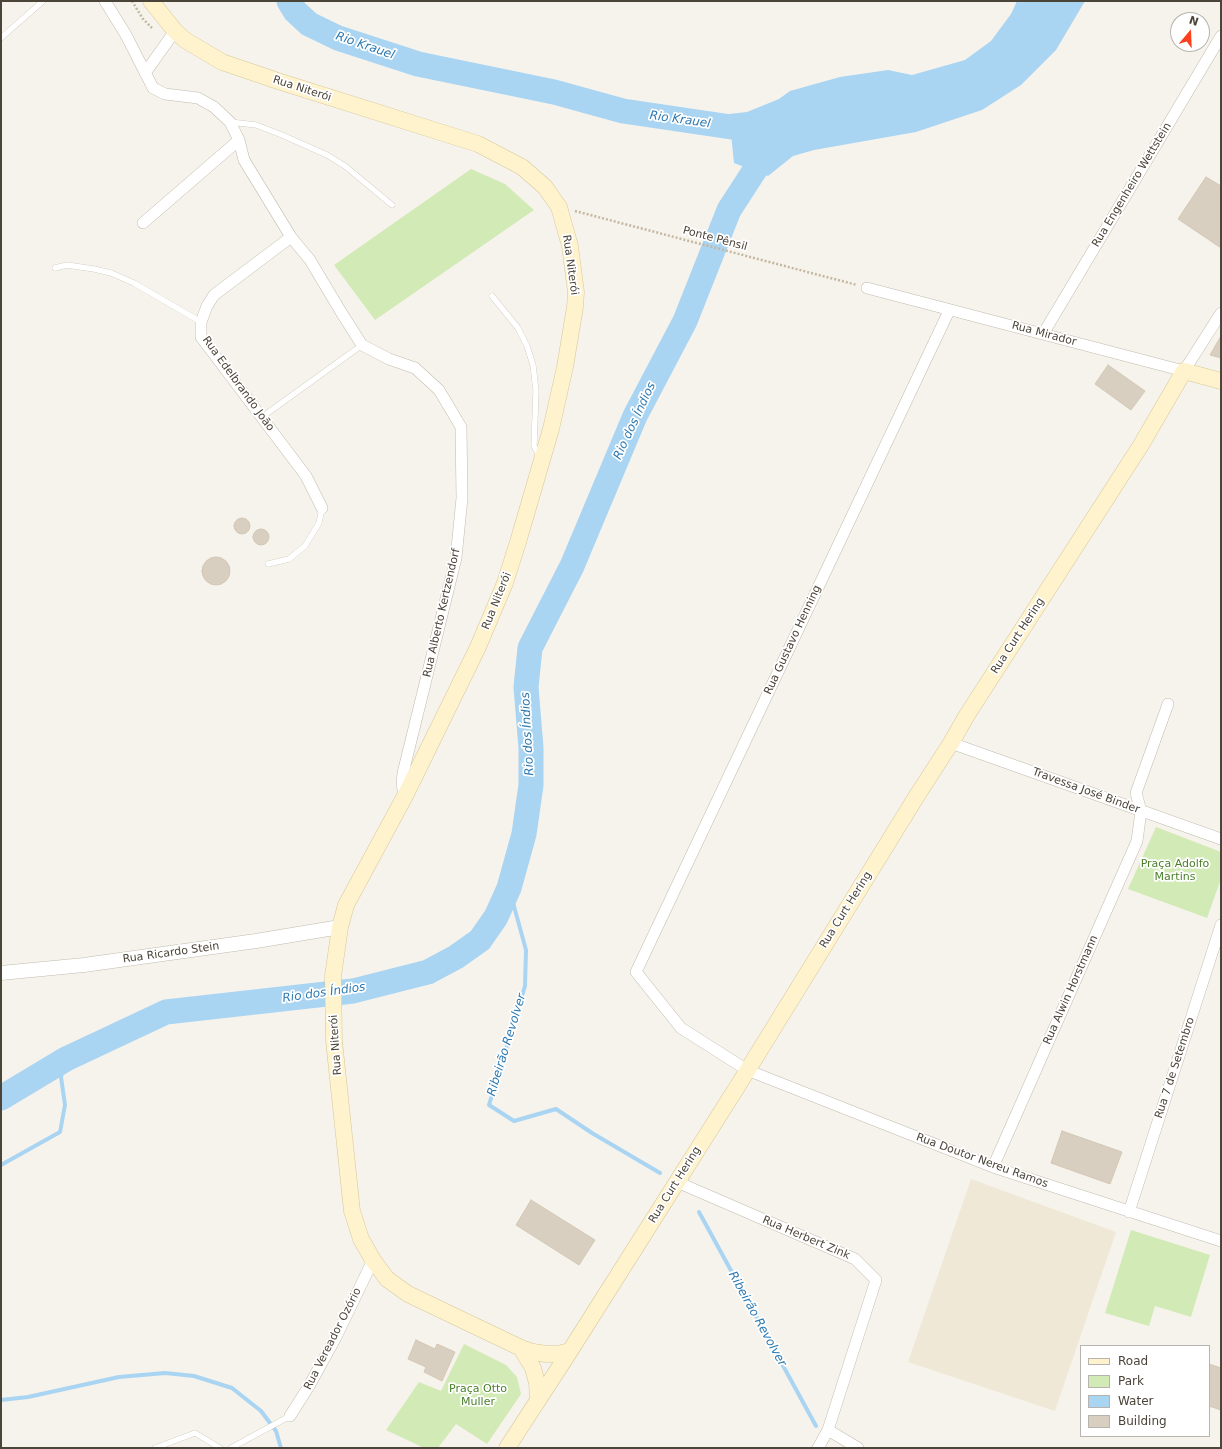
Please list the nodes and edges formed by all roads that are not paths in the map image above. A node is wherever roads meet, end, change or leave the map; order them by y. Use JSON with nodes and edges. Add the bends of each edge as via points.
{"nodes":[{"id":1,"x":43,"y":1,"type":"edge"},
{"id":2,"x":105,"y":1,"type":"edge"},
{"id":3,"x":151,"y":1,"type":"edge"},
{"id":4,"x":1221,"y":36,"type":"edge"},
{"id":5,"x":171,"y":37,"type":"junction"},
{"id":6,"x":1,"y":38,"type":"edge"},
{"id":7,"x":145,"y":73,"type":"junction"},
{"id":8,"x":230,"y":122,"type":"junction"},
{"id":9,"x":239,"y":140,"type":"junction"},
{"id":10,"x":392,"y":205,"type":"dead end"},
{"id":11,"x":143,"y":223,"type":"dead end"},
{"id":12,"x":291,"y":237,"type":"junction"},
{"id":13,"x":55,"y":268,"type":"dead end"},
{"id":14,"x":867,"y":288,"type":"road end"},
{"id":15,"x":492,"y":296,"type":"dead end"},
{"id":16,"x":951,"y":310,"type":"junction"},
{"id":17,"x":1221,"y":313,"type":"edge"},
{"id":18,"x":201,"y":322,"type":"junction"},
{"id":19,"x":1043,"y":334,"type":"junction"},
{"id":20,"x":362,"y":345,"type":"junction"},
{"id":21,"x":1184,"y":371,"type":"junction"},
{"id":22,"x":1221,"y":381,"type":"edge"},
{"id":23,"x":262,"y":418,"type":"junction"},
{"id":24,"x":542,"y":459,"type":"junction"},
{"id":25,"x":322,"y":508,"type":"joint"},
{"id":26,"x":268,"y":564,"type":"dead end"},
{"id":27,"x":1168,"y":704,"type":"dead end"},
{"id":28,"x":951,"y":743,"type":"junction"},
{"id":29,"x":405,"y":796,"type":"junction"},
{"id":30,"x":1141,"y":810,"type":"junction"},
{"id":31,"x":1221,"y":839,"type":"edge"},
{"id":32,"x":1221,"y":924,"type":"edge"},
{"id":33,"x":340,"y":927,"type":"junction"},
{"id":34,"x":636,"y":972,"type":"joint"},
{"id":35,"x":1,"y":973,"type":"edge"},
{"id":36,"x":747,"y":1070,"type":"junction"},
{"id":37,"x":994,"y":1167,"type":"junction"},
{"id":38,"x":677,"y":1182,"type":"junction"},
{"id":39,"x":1129,"y":1212,"type":"junction"},
{"id":40,"x":1220,"y":1239,"type":"edge"},
{"id":41,"x":373,"y":1260,"type":"junction"},
{"id":42,"x":521,"y":1348,"type":"junction"},
{"id":43,"x":570,"y":1351,"type":"junction"},
{"id":44,"x":538,"y":1399,"type":"junction"},
{"id":45,"x":290,"y":1416,"type":"joint"},
{"id":46,"x":828,"y":1430,"type":"junction"},
{"id":47,"x":155,"y":1448,"type":"edge"},
{"id":48,"x":220,"y":1448,"type":"edge"},
{"id":49,"x":231,"y":1448,"type":"edge"},
{"id":50,"x":507,"y":1448,"type":"edge"},
{"id":51,"x":818,"y":1448,"type":"edge"},
{"id":52,"x":858,"y":1448,"type":"edge"}],
"edges":[{"from":1,"to":6,"type":"lane"},
{"from":2,"to":7,"type":"street"},
{"from":3,"to":5,"type":"main road","name":"Rua Niterói"},
{"from":4,"to":19,"type":"street","name":"Rua Engenheiro Wettstein"},
{"from":5,"to":7,"type":"street"},
{"from":5,"to":24,"type":"main road","name":"Rua Niterói","via":[[185,40],[222,62],[478,144],[522,167],[545,187],[559,207],[570,246],[576,292],[565,367]]},
{"from":7,"to":8,"type":"street","via":[[153,88],[165,94],[198,98],[214,107]]},
{"from":8,"to":9,"type":"street"},
{"from":8,"to":10,"type":"lane","via":[[256,125],[326,155],[345,166]]},
{"from":9,"to":11,"type":"street"},
{"from":9,"to":12,"type":"street","via":[[244,160]]},
{"from":12,"to":18,"type":"street","name":"Rua Edelbrando João","via":[[214,295]]},
{"from":12,"to":20,"type":"street","via":[[310,260]]},
{"from":13,"to":18,"type":"lane","via":[[67,265],[111,273],[134,283]]},
{"from":14,"to":16,"type":"street","name":"Rua Mirador"},
{"from":15,"to":24,"type":"lane","via":[[518,328],[531,359],[536,391],[534,446]]},
{"from":16,"to":19,"type":"street","name":"Rua Mirador"},
{"from":16,"to":34,"type":"street","name":"Rua Gustavo Henning"},
{"from":17,"to":21,"type":"street"},
{"from":18,"to":23,"type":"street","name":"Rua Edelbrando João","via":[[201,337]]},
{"from":19,"to":21,"type":"street","name":"Rua Mirador"},
{"from":20,"to":23,"type":"lane"},
{"from":20,"to":29,"type":"street","name":"Rua Alberto Kertzendorf","via":[[389,359],[415,368],[439,390],[461,427],[462,498],[456,558],[403,773],[402,785]]},
{"from":21,"to":22,"type":"main road","name":"Rua Mirador"},
{"from":21,"to":28,"type":"main road","name":"Rua Curt Hering","via":[[1141,445]]},
{"from":23,"to":25,"type":"street","name":"Rua Edelbrando João","via":[[306,476]]},
{"from":24,"to":29,"type":"main road","name":"Rua Niterói","via":[[503,589],[478,647]]},
{"from":25,"to":26,"type":"lane","via":[[319,523],[305,546],[289,559]]},
{"from":27,"to":30,"type":"street","name":"Rua Alwin Horstmann","via":[[1136,793]]},
{"from":28,"to":30,"type":"street","name":"Travessa José Binder"},
{"from":28,"to":36,"type":"main road","name":"Rua Curt Hering"},
{"from":29,"to":33,"type":"main road","name":"Rua Niterói","via":[[346,905]]},
{"from":30,"to":31,"type":"street","name":"Travessa José Binder"},
{"from":30,"to":37,"type":"street","name":"Rua Alwin Horstmann","via":[[1137,841]]},
{"from":32,"to":39,"type":"street","name":"Rua 7 de Setembro"},
{"from":33,"to":35,"type":"street","name":"Rua Ricardo Stein","via":[[84,965]]},
{"from":33,"to":41,"type":"main road","name":"Rua Niterói","via":[[333,976],[334,1041],[352,1211],[361,1239]]},
{"from":34,"to":36,"type":"street","name":"Rua Doutor Nereu Ramos","via":[[681,1028]]},
{"from":36,"to":37,"type":"street","name":"Rua Doutor Nereu Ramos"},
{"from":36,"to":38,"type":"main road","name":"Rua Curt Hering"},
{"from":37,"to":39,"type":"street","name":"Rua Doutor Nereu Ramos"},
{"from":38,"to":43,"type":"main road","name":"Rua Curt Hering"},
{"from":38,"to":46,"type":"street","name":"Rua Herbert Zink","via":[[855,1259],[876,1280]]},
{"from":39,"to":40,"type":"street","name":"Rua Doutor Nereu Ramos"},
{"from":41,"to":42,"type":"main road","name":"Rua Niterói","via":[[387,1279],[408,1294]]},
{"from":41,"to":45,"type":"street","name":"Rua Vereador Ozório","via":[[328,1351]]},
{"from":42,"to":43,"type":"main road","name":"Rua Niterói","via":[[546,1354]]},
{"from":42,"to":44,"type":"main road","via":[[533,1368]]},
{"from":43,"to":44,"type":"main road","name":"Rua Curt Hering"},
{"from":44,"to":50,"type":"main road","name":"Rua Curt Hering"},
{"from":45,"to":49,"type":"lane"},
{"from":46,"to":51,"type":"street","name":"Rua Herbert Zink"},
{"from":46,"to":52,"type":"street"},
{"from":47,"to":48,"type":"lane","via":[[195,1433]]}]}
